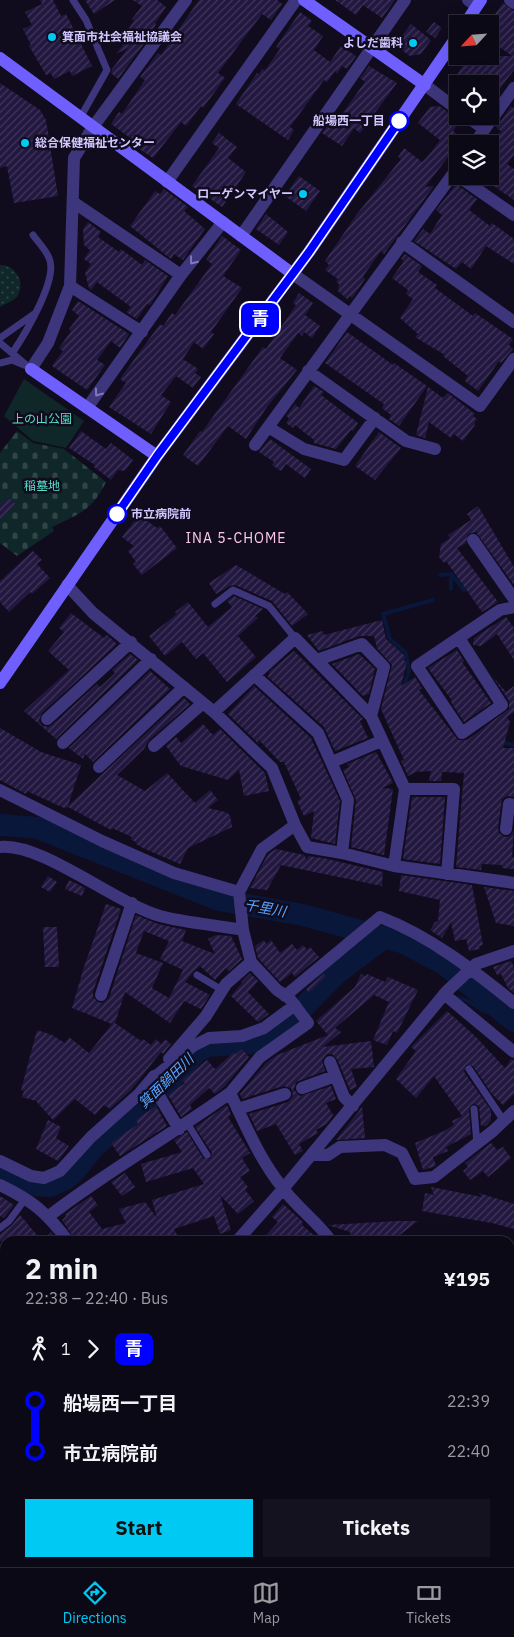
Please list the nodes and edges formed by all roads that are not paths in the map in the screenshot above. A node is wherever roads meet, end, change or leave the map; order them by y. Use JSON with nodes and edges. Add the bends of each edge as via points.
{"nodes":[{"id":1,"x":73,"y":0,"type":"edge"},
{"id":2,"x":186,"y":0,"type":"edge"},
{"id":3,"x":296,"y":0,"type":"edge"},
{"id":4,"x":304,"y":0,"type":"edge"},
{"id":5,"x":405,"y":0,"type":"edge"},
{"id":6,"x":510,"y":0,"type":"edge"},
{"id":7,"x":475,"y":2,"type":"edge"},
{"id":8,"x":514,"y":3,"type":"edge"},
{"id":9,"x":469,"y":15,"type":"edge"},
{"id":10,"x":371,"y":48,"type":"junction"},
{"id":11,"x":449,"y":48,"type":"edge"},
{"id":12,"x":0,"y":58,"type":"edge"},
{"id":13,"x":424,"y":85,"type":"junction"},
{"id":14,"x":514,"y":88,"type":"edge"},
{"id":15,"x":449,"y":103,"type":"edge"},
{"id":16,"x":80,"y":118,"type":"junction"},
{"id":17,"x":478,"y":125,"type":"edge"},
{"id":18,"x":93,"y":127,"type":"junction"},
{"id":19,"x":484,"y":129,"type":"junction"},
{"id":20,"x":480,"y":135,"type":"edge"},
{"id":21,"x":166,"y":182,"type":"junction"},
{"id":22,"x":449,"y":183,"type":"edge"},
{"id":23,"x":473,"y":185,"type":"edge"},
{"id":24,"x":73,"y":202,"type":"junction"},
{"id":25,"x":514,"y":215,"type":"edge"},
{"id":26,"x":222,"y":222,"type":"junction"},
{"id":27,"x":33,"y":235,"type":"dead end"},
{"id":28,"x":241,"y":236,"type":"junction"},
{"id":29,"x":402,"y":242,"type":"junction"},
{"id":30,"x":293,"y":274,"type":"junction"},
{"id":31,"x":181,"y":276,"type":"junction"},
{"id":32,"x":70,"y":286,"type":"junction"},
{"id":33,"x":36,"y":312,"type":"junction"},
{"id":34,"x":352,"y":314,"type":"junction"},
{"id":35,"x":514,"y":322,"type":"edge"},
{"id":36,"x":142,"y":332,"type":"junction"},
{"id":37,"x":0,"y":338,"type":"edge"},
{"id":38,"x":0,"y":343,"type":"edge"},
{"id":39,"x":13,"y":352,"type":"junction"},
{"id":40,"x":514,"y":358,"type":"edge"},
{"id":41,"x":0,"y":363,"type":"edge"},
{"id":42,"x":31,"y":369,"type":"junction"},
{"id":43,"x":308,"y":371,"type":"junction"},
{"id":44,"x":87,"y":408,"type":"junction"},
{"id":45,"x":375,"y":418,"type":"junction"},
{"id":46,"x":268,"y":426,"type":"junction"},
{"id":47,"x":255,"y":445,"type":"dead end"},
{"id":48,"x":435,"y":449,"type":"dead end"},
{"id":49,"x":157,"y":456,"type":"junction"},
{"id":50,"x":473,"y":540,"type":"dead end"},
{"id":51,"x":67,"y":585,"type":"junction"},
{"id":52,"x":514,"y":599,"type":"edge"},
{"id":53,"x":214,"y":604,"type":"dead end"},
{"id":54,"x":514,"y":607,"type":"edge"},
{"id":55,"x":295,"y":638,"type":"junction"},
{"id":56,"x":459,"y":638,"type":"junction"},
{"id":57,"x":130,"y":642,"type":"junction"},
{"id":58,"x":151,"y":659,"type":"junction"},
{"id":59,"x":317,"y":660,"type":"junction"},
{"id":60,"x":254,"y":675,"type":"junction"},
{"id":61,"x":0,"y":682,"type":"edge"},
{"id":62,"x":184,"y":687,"type":"junction"},
{"id":63,"x":203,"y":703,"type":"junction"},
{"id":64,"x":214,"y":712,"type":"junction"},
{"id":65,"x":371,"y":716,"type":"junction"},
{"id":66,"x":47,"y":719,"type":"dead end"},
{"id":67,"x":381,"y":741,"type":"junction"},
{"id":68,"x":62,"y":743,"type":"dead end"},
{"id":69,"x":154,"y":746,"type":"dead end"},
{"id":70,"x":332,"y":762,"type":"junction"},
{"id":71,"x":99,"y":767,"type":"dead end"},
{"id":72,"x":405,"y":789,"type":"junction"},
{"id":73,"x":0,"y":790,"type":"edge"},
{"id":74,"x":514,"y":805,"type":"edge"},
{"id":75,"x":295,"y":825,"type":"junction"},
{"id":76,"x":506,"y":829,"type":"dead end"},
{"id":77,"x":0,"y":847,"type":"edge"},
{"id":78,"x":342,"y":853,"type":"junction"},
{"id":79,"x":394,"y":866,"type":"junction"},
{"id":80,"x":447,"y":874,"type":"junction"},
{"id":81,"x":514,"y":883,"type":"edge"},
{"id":82,"x":239,"y":892,"type":"junction"},
{"id":83,"x":132,"y":903,"type":"junction"},
{"id":84,"x":243,"y":930,"type":"junction"},
{"id":85,"x":514,"y":951,"type":"edge"},
{"id":86,"x":251,"y":962,"type":"junction"},
{"id":87,"x":469,"y":969,"type":"junction"},
{"id":88,"x":198,"y":975,"type":"dead end"},
{"id":89,"x":222,"y":990,"type":"junction"},
{"id":90,"x":445,"y":993,"type":"junction"},
{"id":91,"x":101,"y":995,"type":"dead end"},
{"id":92,"x":292,"y":1003,"type":"junction"},
{"id":93,"x":514,"y":1004,"type":"edge"},
{"id":94,"x":514,"y":1052,"type":"edge"},
{"id":95,"x":330,"y":1062,"type":"dead end"},
{"id":96,"x":469,"y":1069,"type":"dead end"},
{"id":97,"x":335,"y":1076,"type":"junction"},
{"id":98,"x":152,"y":1083,"type":"junction"},
{"id":99,"x":302,"y":1088,"type":"dead end"},
{"id":100,"x":230,"y":1093,"type":"junction"},
{"id":101,"x":285,"y":1094,"type":"dead end"},
{"id":102,"x":353,"y":1106,"type":"junction"},
{"id":103,"x":238,"y":1109,"type":"junction"},
{"id":104,"x":474,"y":1109,"type":"dead end"},
{"id":105,"x":514,"y":1111,"type":"edge"},
{"id":106,"x":504,"y":1121,"type":"junction"},
{"id":107,"x":183,"y":1126,"type":"junction"},
{"id":108,"x":476,"y":1144,"type":"junction"},
{"id":109,"x":207,"y":1155,"type":"dead end"},
{"id":110,"x":312,"y":1155,"type":"junction"},
{"id":111,"x":0,"y":1161,"type":"edge"},
{"id":112,"x":0,"y":1185,"type":"edge"},
{"id":113,"x":283,"y":1189,"type":"junction"},
{"id":114,"x":26,"y":1198,"type":"junction"},
{"id":115,"x":49,"y":1216,"type":"junction"},
{"id":116,"x":0,"y":1228,"type":"edge"},
{"id":117,"x":64,"y":1236,"type":"edge"},
{"id":118,"x":241,"y":1236,"type":"edge"},
{"id":119,"x":327,"y":1236,"type":"edge"}],
"edges":[{"from":1,"to":16,"type":"lane","via":[[86,20],[107,70]]},
{"from":2,"to":18,"type":"street"},
{"from":3,"to":21,"type":"street"},
{"from":4,"to":10,"type":"street"},
{"from":5,"to":10,"type":"street"},
{"from":6,"to":8,"type":"street"},
{"from":7,"to":9,"type":"street"},
{"from":10,"to":13,"type":"street"},
{"from":10,"to":28,"type":"street"},
{"from":11,"to":13,"type":"street"},
{"from":12,"to":16,"type":"street"},
{"from":13,"to":15,"type":"street"},
{"from":13,"to":30,"type":"street"},
{"from":14,"to":19,"type":"street"},
{"from":16,"to":18,"type":"street"},
{"from":17,"to":19,"type":"street"},
{"from":18,"to":21,"type":"street"},
{"from":18,"to":24,"type":"street","via":[[74,158]]},
{"from":19,"to":20,"type":"street"},
{"from":21,"to":26,"type":"street"},
{"from":22,"to":29,"type":"street"},
{"from":23,"to":25,"type":"street"},
{"from":24,"to":31,"type":"street"},
{"from":24,"to":32,"type":"street"},
{"from":26,"to":28,"type":"street"},
{"from":26,"to":31,"type":"street","one_way":true},
{"from":27,"to":33,"type":"lane","via":[[50,259],[50,276]]},
{"from":28,"to":30,"type":"street"},
{"from":29,"to":34,"type":"street"},
{"from":29,"to":35,"type":"street"},
{"from":30,"to":34,"type":"street"},
{"from":30,"to":49,"type":"street"},
{"from":31,"to":36,"type":"street"},
{"from":32,"to":36,"type":"street"},
{"from":32,"to":42,"type":"street","via":[[48,343]]},
{"from":33,"to":37,"type":"lane"},
{"from":33,"to":39,"type":"lane"},
{"from":34,"to":40,"type":"street","via":[[480,406]]},
{"from":34,"to":43,"type":"street"},
{"from":36,"to":44,"type":"street","one_way":true},
{"from":38,"to":39,"type":"lane"},
{"from":39,"to":42,"type":"lane"},
{"from":41,"to":42,"type":"lane","via":[[12,360]]},
{"from":42,"to":44,"type":"street"},
{"from":43,"to":45,"type":"street"},
{"from":43,"to":46,"type":"street"},
{"from":44,"to":49,"type":"street"},
{"from":45,"to":46,"type":"street","via":[[344,460],[304,449]]},
{"from":45,"to":48,"type":"street","via":[[406,441]]},
{"from":46,"to":47,"type":"street"},
{"from":49,"to":51,"type":"street"},
{"from":50,"to":52,"type":"street"},
{"from":51,"to":57,"type":"street","via":[[93,613]]},
{"from":51,"to":61,"type":"street"},
{"from":53,"to":55,"type":"lane","via":[[233,590],[268,606]]},
{"from":54,"to":56,"type":"street","via":[[500,610]]},
{"from":55,"to":59,"type":"street"},
{"from":55,"to":60,"type":"street"},
{"from":56,"to":56,"type":"street","via":[[502,705],[462,733],[417,666]]},
{"from":57,"to":58,"type":"street"},
{"from":57,"to":66,"type":"street"},
{"from":58,"to":62,"type":"street"},
{"from":58,"to":68,"type":"street"},
{"from":59,"to":65,"type":"street"},
{"from":59,"to":65,"type":"street","via":[[362,644],[379,661],[384,667]]},
{"from":60,"to":64,"type":"street"},
{"from":60,"to":70,"type":"street","via":[[318,733]]},
{"from":62,"to":63,"type":"street"},
{"from":62,"to":71,"type":"street"},
{"from":63,"to":64,"type":"street"},
{"from":63,"to":69,"type":"street"},
{"from":64,"to":75,"type":"street","via":[[272,768]]},
{"from":65,"to":67,"type":"street"},
{"from":67,"to":70,"type":"street"},
{"from":67,"to":72,"type":"street"},
{"from":70,"to":78,"type":"street","via":[[348,800]]},
{"from":72,"to":79,"type":"street"},
{"from":72,"to":80,"type":"street","via":[[454,789]]},
{"from":73,"to":82,"type":"street","via":[[174,874]]},
{"from":74,"to":76,"type":"street","via":[[509,804]]},
{"from":75,"to":78,"type":"street","via":[[307,847]]},
{"from":75,"to":82,"type":"street","via":[[262,849]]},
{"from":77,"to":83,"type":"street","via":[[13,845],[44,857]]},
{"from":78,"to":79,"type":"street"},
{"from":79,"to":80,"type":"street"},
{"from":80,"to":81,"type":"street"},
{"from":82,"to":84,"type":"street"},
{"from":83,"to":84,"type":"street","via":[[159,915]]},
{"from":83,"to":91,"type":"street"},
{"from":84,"to":86,"type":"street"},
{"from":85,"to":87,"type":"street"},
{"from":86,"to":89,"type":"street"},
{"from":86,"to":92,"type":"street"},
{"from":87,"to":90,"type":"street"},
{"from":87,"to":92,"type":"street","via":[[403,926],[380,917],[347,945]]},
{"from":87,"to":93,"type":"street"},
{"from":88,"to":89,"type":"lane"},
{"from":89,"to":98,"type":"street","via":[[206,1016]]},
{"from":90,"to":94,"type":"street"},
{"from":90,"to":102,"type":"street"},
{"from":92,"to":98,"type":"street","via":[[264,1028],[242,1036],[215,1037],[200,1042]]},
{"from":92,"to":100,"type":"street","via":[[308,1024],[260,1057]]},
{"from":95,"to":97,"type":"street"},
{"from":96,"to":106,"type":"lane"},
{"from":97,"to":99,"type":"street"},
{"from":97,"to":102,"type":"street","via":[[344,1097]]},
{"from":98,"to":107,"type":"street","via":[[160,1100]]},
{"from":98,"to":111,"type":"street","via":[[91,1137],[60,1171],[44,1178],[31,1176]]},
{"from":100,"to":103,"type":"street"},
{"from":100,"to":107,"type":"street"},
{"from":101,"to":103,"type":"street"},
{"from":102,"to":110,"type":"street"},
{"from":103,"to":113,"type":"street","via":[[259,1155]]},
{"from":104,"to":108,"type":"lane"},
{"from":105,"to":106,"type":"street"},
{"from":106,"to":108,"type":"street"},
{"from":107,"to":109,"type":"lane"},
{"from":107,"to":115,"type":"street","via":[[91,1183]]},
{"from":108,"to":110,"type":"street","via":[[434,1177],[415,1179],[402,1153],[385,1145],[340,1147],[328,1155]]},
{"from":110,"to":113,"type":"street"},
{"from":112,"to":114,"type":"street"},
{"from":113,"to":118,"type":"street"},
{"from":113,"to":119,"type":"street"},
{"from":114,"to":115,"type":"street"},
{"from":114,"to":116,"type":"lane","via":[[9,1222]]},
{"from":115,"to":117,"type":"street"}]}
